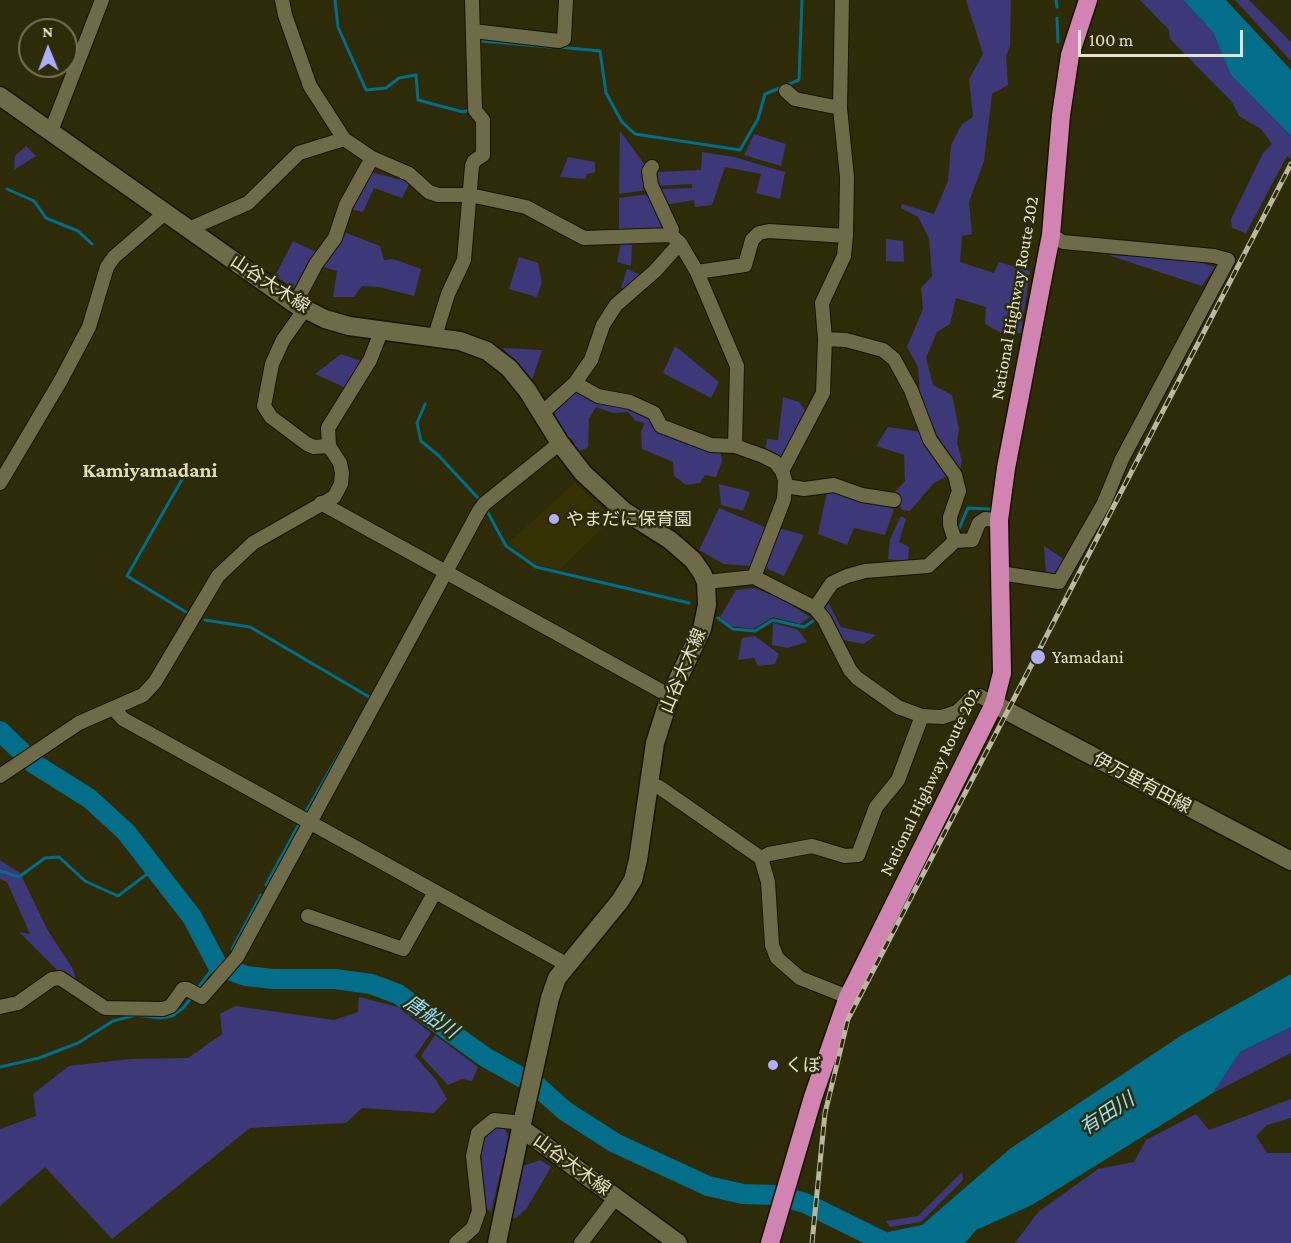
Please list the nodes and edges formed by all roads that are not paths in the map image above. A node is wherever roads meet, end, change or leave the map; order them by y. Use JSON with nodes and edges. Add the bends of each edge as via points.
{"nodes":[{"id":1,"x":102,"y":0,"type":"edge"},
{"id":2,"x":282,"y":0,"type":"edge"},
{"id":3,"x":472,"y":0,"type":"edge"},
{"id":4,"x":566,"y":0,"type":"edge"},
{"id":5,"x":842,"y":0,"type":"edge"},
{"id":6,"x":1089,"y":0,"type":"edge"},
{"id":7,"x":474,"y":32,"type":"junction"},
{"id":8,"x":786,"y":91,"type":"dead end"},
{"id":9,"x":0,"y":96,"type":"edge"},
{"id":10,"x":840,"y":108,"type":"junction"},
{"id":11,"x":51,"y":131,"type":"junction"},
{"id":12,"x":344,"y":139,"type":"junction"},
{"id":13,"x":372,"y":158,"type":"junction"},
{"id":14,"x":652,"y":167,"type":"dead end"},
{"id":15,"x":470,"y":195,"type":"junction"},
{"id":16,"x":165,"y":213,"type":"junction"},
{"id":17,"x":189,"y":229,"type":"junction"},
{"id":18,"x":1050,"y":235,"type":"junction"},
{"id":19,"x":846,"y":236,"type":"junction"},
{"id":20,"x":676,"y":239,"type":"junction"},
{"id":21,"x":697,"y":273,"type":"junction"},
{"id":22,"x":300,"y":306,"type":"junction"},
{"id":23,"x":381,"y":332,"type":"junction"},
{"id":24,"x":435,"y":336,"type":"junction"},
{"id":25,"x":825,"y":339,"type":"junction"},
{"id":26,"x":575,"y":383,"type":"junction"},
{"id":27,"x":542,"y":413,"type":"junction"},
{"id":28,"x":560,"y":442,"type":"junction"},
{"id":29,"x":329,"y":446,"type":"junction"},
{"id":30,"x":735,"y":446,"type":"junction"},
{"id":31,"x":782,"y":471,"type":"junction"},
{"id":32,"x":0,"y":483,"type":"edge"},
{"id":33,"x":785,"y":486,"type":"junction"},
{"id":34,"x":894,"y":500,"type":"dead end"},
{"id":35,"x":321,"y":503,"type":"junction"},
{"id":36,"x":999,"y":520,"type":"junction"},
{"id":37,"x":955,"y":542,"type":"junction"},
{"id":38,"x":1000,"y":573,"type":"junction"},
{"id":39,"x":446,"y":574,"type":"junction"},
{"id":40,"x":754,"y":577,"type":"junction"},
{"id":41,"x":706,"y":582,"type":"junction"},
{"id":42,"x":815,"y":608,"type":"junction"},
{"id":43,"x":670,"y":696,"type":"junction"},
{"id":44,"x":994,"y":704,"type":"junction"},
{"id":45,"x":114,"y":710,"type":"junction"},
{"id":46,"x":922,"y":716,"type":"junction"},
{"id":47,"x":0,"y":776,"type":"edge"},
{"id":48,"x":648,"y":783,"type":"junction"},
{"id":49,"x":309,"y":824,"type":"junction"},
{"id":50,"x":761,"y":858,"type":"junction"},
{"id":51,"x":1291,"y":861,"type":"edge"},
{"id":52,"x":435,"y":892,"type":"junction"},
{"id":53,"x":309,"y":916,"type":"dead end"},
{"id":54,"x":566,"y":964,"type":"junction"},
{"id":55,"x":848,"y":997,"type":"junction"},
{"id":56,"x":0,"y":1007,"type":"edge"},
{"id":57,"x":521,"y":1128,"type":"junction"},
{"id":58,"x":616,"y":1197,"type":"junction"},
{"id":59,"x":456,"y":1243,"type":"edge"},
{"id":60,"x":497,"y":1243,"type":"edge"},
{"id":61,"x":581,"y":1243,"type":"edge"},
{"id":62,"x":678,"y":1243,"type":"edge"},
{"id":63,"x":770,"y":1243,"type":"edge"}],
"edges":[{"from":1,"to":11,"type":"street"},
{"from":2,"to":12,"type":"street","via":[[310,86]]},
{"from":3,"to":7,"type":"street"},
{"from":4,"to":7,"type":"street","via":[[564,39],[559,41]]},
{"from":5,"to":10,"type":"street"},
{"from":6,"to":18,"type":"highway","name":"National Highway Route 202","via":[[1070,55]]},
{"from":7,"to":15,"type":"street","via":[[475,110],[483,120],[483,155],[472,166]]},
{"from":8,"to":10,"type":"street","via":[[795,99]]},
{"from":9,"to":11,"type":"main road","name":"山谷大木線"},
{"from":10,"to":19,"type":"street","via":[[847,177]]},
{"from":11,"to":16,"type":"main road","name":"山谷大木線"},
{"from":12,"to":13,"type":"street"},
{"from":12,"to":17,"type":"street","via":[[299,153],[248,203]]},
{"from":13,"to":15,"type":"street","via":[[409,174],[429,192]]},
{"from":13,"to":22,"type":"street","via":[[346,205],[335,238],[316,264]]},
{"from":14,"to":20,"type":"street","via":[[651,185]]},
{"from":15,"to":20,"type":"street","via":[[526,207],[584,238]]},
{"from":15,"to":24,"type":"street","via":[[464,260]]},
{"from":16,"to":17,"type":"main road","name":"山谷大木線"},
{"from":16,"to":32,"type":"street","via":[[114,257],[89,327]]},
{"from":17,"to":22,"type":"main road","name":"山谷大木線"},
{"from":18,"to":36,"type":"highway","name":"National Highway Route 202"},
{"from":18,"to":38,"type":"street","via":[[1063,243],[1228,260],[1122,459],[1104,503],[1059,582]]},
{"from":19,"to":21,"type":"street","via":[[759,233],[745,265]]},
{"from":19,"to":25,"type":"street","via":[[844,256],[822,303]]},
{"from":20,"to":21,"type":"street"},
{"from":20,"to":26,"type":"street","via":[[655,271],[616,305],[603,325],[591,360]]},
{"from":21,"to":30,"type":"street","via":[[737,366]]},
{"from":22,"to":23,"type":"main road","name":"山谷大木線","via":[[325,320]]},
{"from":22,"to":29,"type":"street","via":[[272,364],[264,406],[271,417],[307,444]]},
{"from":23,"to":24,"type":"main road","name":"山谷大木線"},
{"from":23,"to":29,"type":"street","via":[[370,360],[332,421],[327,437]]},
{"from":24,"to":27,"type":"main road","name":"山谷大木線","via":[[460,340],[487,351],[509,368]]},
{"from":25,"to":31,"type":"street","via":[[823,393]]},
{"from":25,"to":37,"type":"street","via":[[846,340],[894,359],[930,440],[955,475],[958,499],[950,517]]},
{"from":26,"to":27,"type":"street"},
{"from":26,"to":30,"type":"street","via":[[598,396],[630,402],[654,412],[660,426],[711,445]]},
{"from":27,"to":28,"type":"main road","name":"山谷大木線"},
{"from":28,"to":39,"type":"street","via":[[484,504]]},
{"from":28,"to":41,"type":"main road","name":"山谷大木線","via":[[584,473],[624,511],[693,560]]},
{"from":29,"to":35,"type":"street","via":[[340,463],[341,484],[334,497]]},
{"from":30,"to":31,"type":"street","via":[[775,462]]},
{"from":31,"to":33,"type":"street"},
{"from":33,"to":34,"type":"street","via":[[804,489],[834,485]]},
{"from":33,"to":40,"type":"street","via":[[784,499]]},
{"from":35,"to":39,"type":"street"},
{"from":35,"to":45,"type":"street","via":[[253,543],[218,576],[155,682],[143,695]]},
{"from":36,"to":37,"type":"street","via":[[986,519],[979,523],[972,540]]},
{"from":36,"to":38,"type":"highway","name":"National Highway Route 202"},
{"from":37,"to":42,"type":"street","via":[[928,566],[865,571],[832,583]]},
{"from":38,"to":44,"type":"highway","name":"National Highway Route 202","via":[[1002,673]]},
{"from":39,"to":43,"type":"street"},
{"from":39,"to":49,"type":"street"},
{"from":40,"to":41,"type":"street"},
{"from":40,"to":42,"type":"street"},
{"from":41,"to":43,"type":"main road","name":"山谷大木線","via":[[702,630]]},
{"from":42,"to":46,"type":"street","via":[[857,678],[898,707]]},
{"from":43,"to":48,"type":"main road","name":"山谷大木線","via":[[655,743]]},
{"from":44,"to":46,"type":"street","via":[[980,696],[972,697],[950,716]]},
{"from":44,"to":51,"type":"main road","name":"伊万里有田線"},
{"from":44,"to":55,"type":"highway","name":"National Highway Route 202"},
{"from":45,"to":47,"type":"street","via":[[80,723]]},
{"from":45,"to":49,"type":"street","via":[[123,719]]},
{"from":46,"to":50,"type":"street","via":[[898,780],[876,807],[858,855],[845,856],[812,846]]},
{"from":48,"to":50,"type":"street"},
{"from":48,"to":54,"type":"main road","name":"山谷大木線","via":[[633,880],[621,900]]},
{"from":49,"to":52,"type":"street"},
{"from":49,"to":56,"type":"street","via":[[237,957],[202,997],[183,989],[171,1006],[163,1009],[105,1008],[60,978],[52,979],[18,1003]]},
{"from":50,"to":55,"type":"street","via":[[768,882],[772,945],[777,958],[800,978]]},
{"from":52,"to":53,"type":"street","via":[[403,949]]},
{"from":52,"to":54,"type":"street"},
{"from":54,"to":57,"type":"main road","name":"山谷大木線","via":[[550,998]]},
{"from":55,"to":63,"type":"highway","name":"National Highway Route 202","via":[[813,1097]]},
{"from":57,"to":58,"type":"main road","name":"山谷大木線"},
{"from":57,"to":59,"type":"street","via":[[514,1122],[494,1120],[478,1132],[473,1156],[478,1211],[473,1228]]},
{"from":57,"to":60,"type":"main road"},
{"from":58,"to":61,"type":"street"},
{"from":58,"to":62,"type":"main road","name":"山谷大木線"}]}
